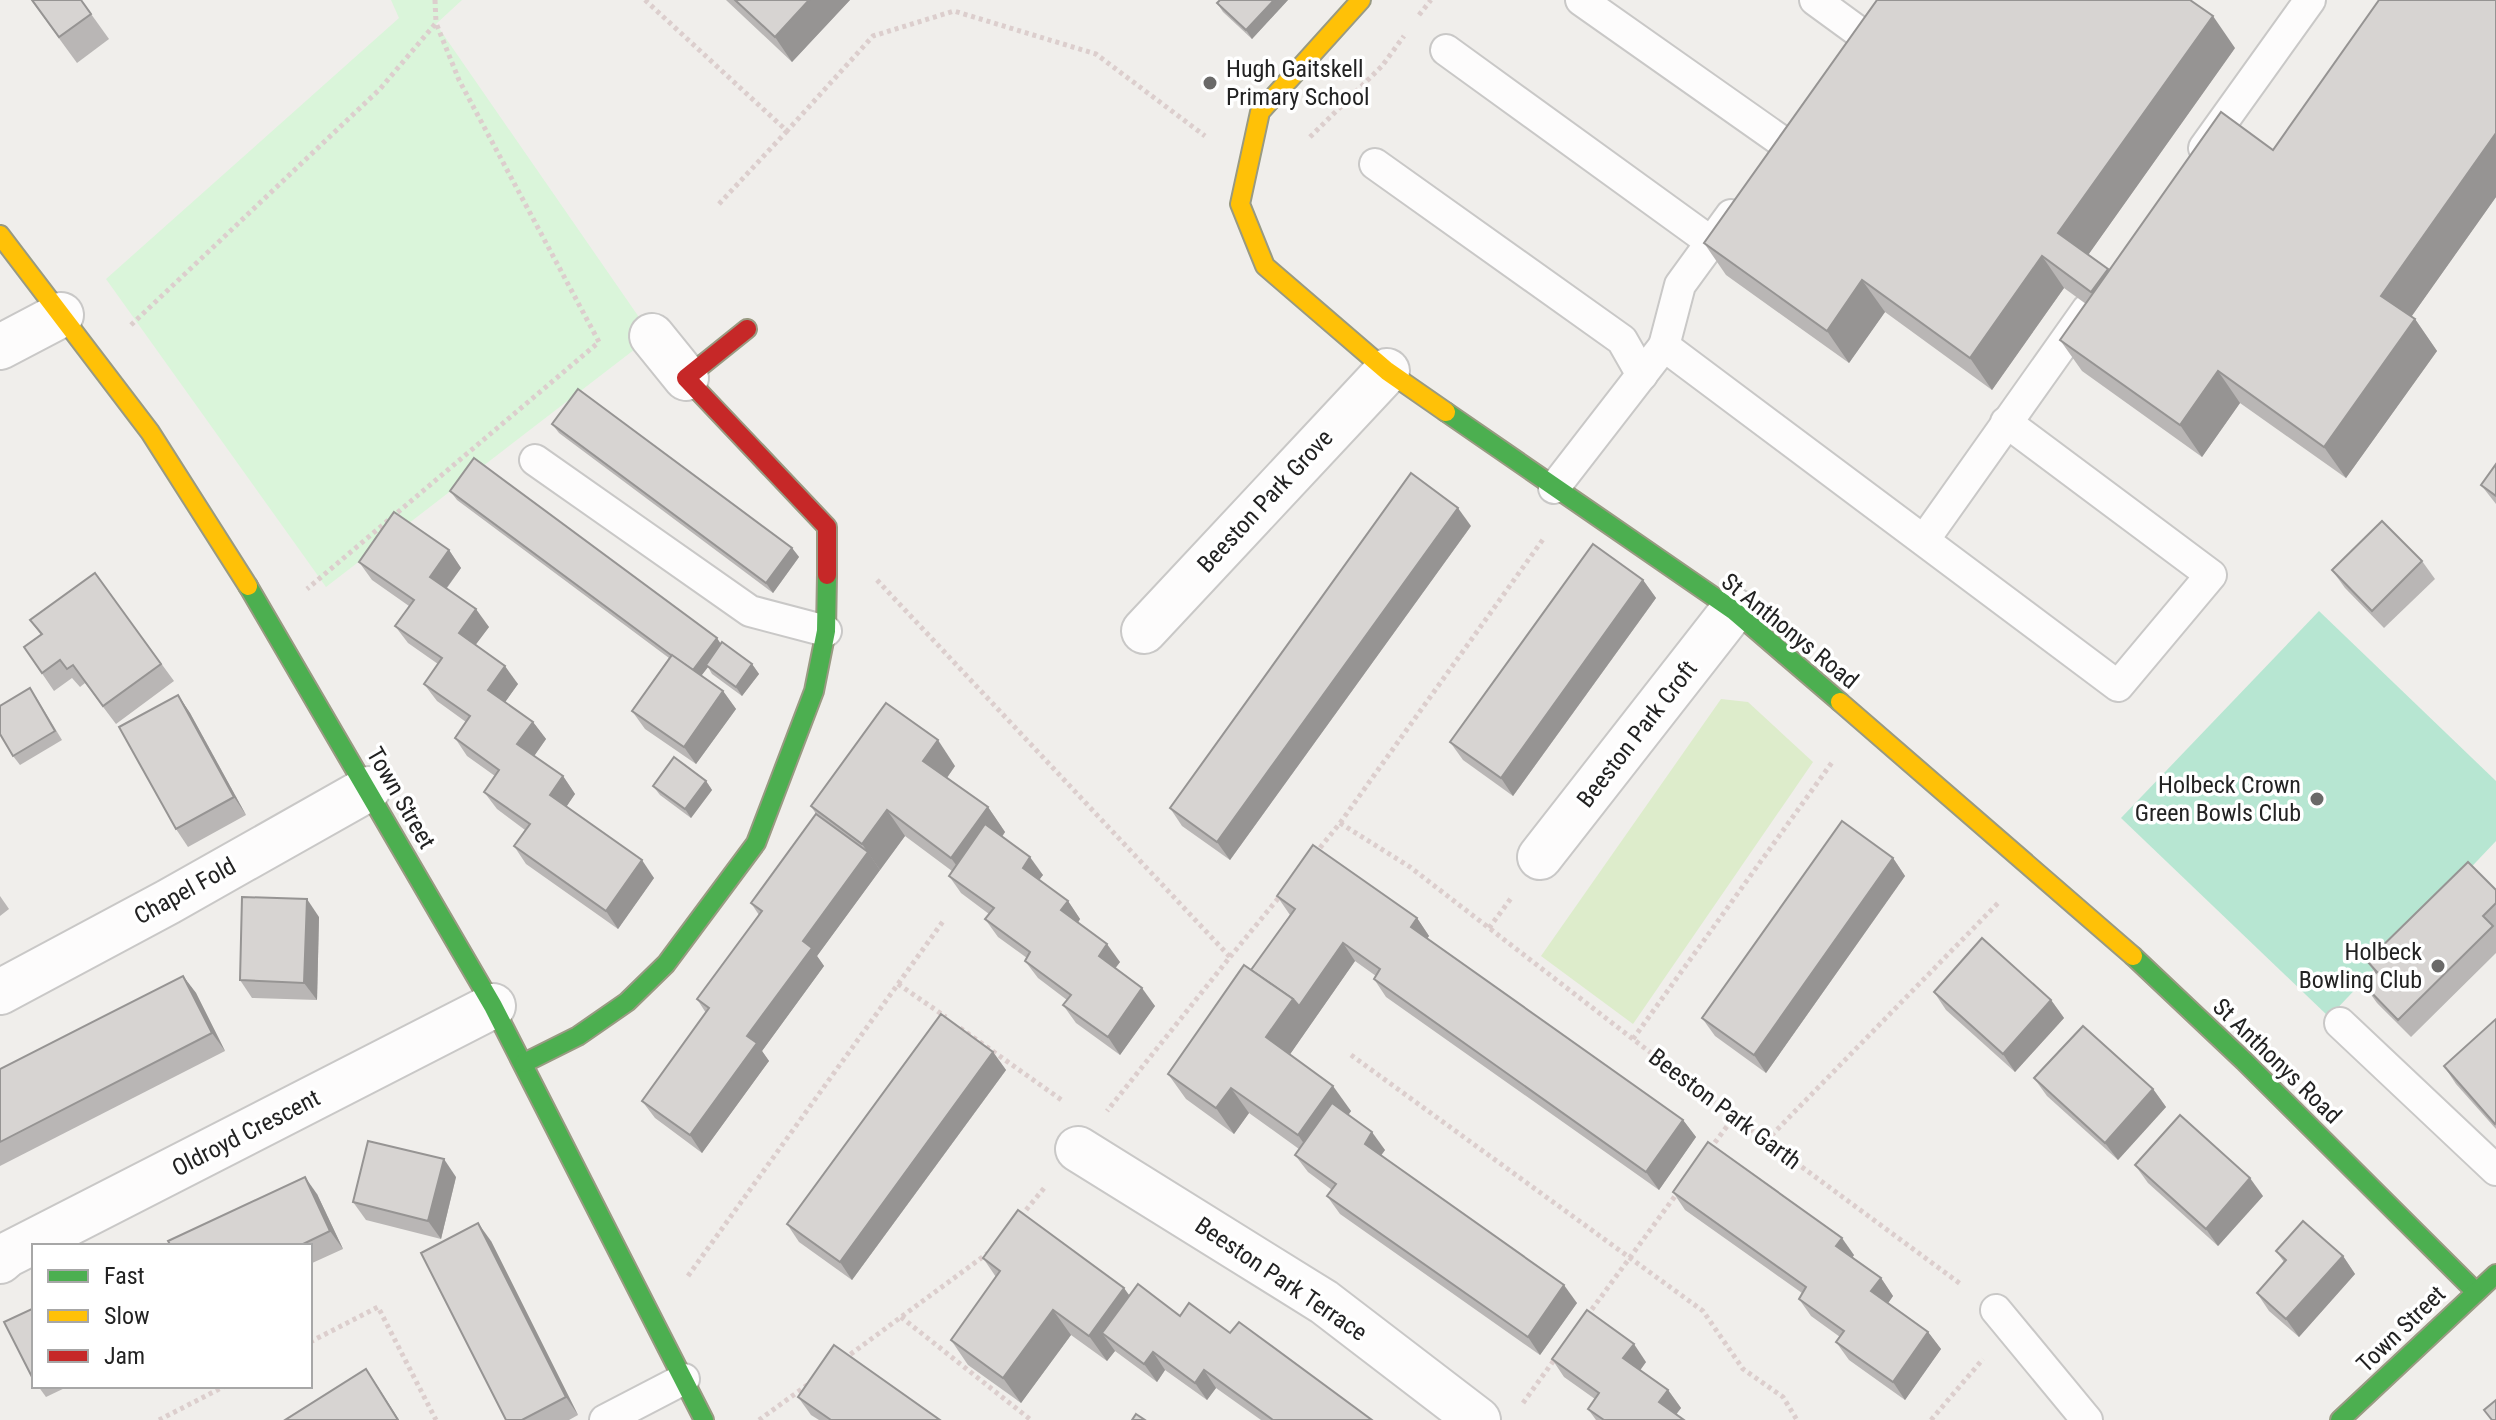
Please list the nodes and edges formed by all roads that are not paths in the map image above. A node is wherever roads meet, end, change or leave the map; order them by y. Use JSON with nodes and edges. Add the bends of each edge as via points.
{"nodes":[{"id":1,"x":1361,"y":0,"type":"edge"},
{"id":2,"x":1581,"y":0,"type":"edge"},
{"id":3,"x":1815,"y":0,"type":"edge"},
{"id":4,"x":2310,"y":0,"type":"edge"},
{"id":5,"x":1864,"y":34,"type":"edge"},
{"id":6,"x":1446,"y":50,"type":"dead end"},
{"id":7,"x":1803,"y":118,"type":"edge"},
{"id":8,"x":1784,"y":143,"type":"junction"},
{"id":9,"x":1375,"y":164,"type":"dead end"},
{"id":10,"x":1766,"y":168,"type":"edge"},
{"id":11,"x":2188,"y":170,"type":"edge"},
{"id":12,"x":1748,"y":193,"type":"edge"},
{"id":13,"x":0,"y":235,"type":"edge"},
{"id":14,"x":1711,"y":242,"type":"junction"},
{"id":15,"x":2106,"y":283,"type":"edge"},
{"id":16,"x":61,"y":315,"type":"junction"},
{"id":17,"x":747,"y":329,"type":"dead end"},
{"id":18,"x":652,"y":336,"type":"dead end"},
{"id":19,"x":1664,"y":346,"type":"junction"},
{"id":20,"x":0,"y":347,"type":"edge"},
{"id":21,"x":1387,"y":371,"type":"junction"},
{"id":22,"x":1642,"y":375,"type":"junction"},
{"id":23,"x":686,"y":378,"type":"junction"},
{"id":24,"x":2006,"y":422,"type":"junction"},
{"id":25,"x":535,"y":460,"type":"dead end"},
{"id":26,"x":1562,"y":494,"type":"junction"},
{"id":27,"x":1924,"y":540,"type":"junction"},
{"id":28,"x":1733,"y":610,"type":"junction"},
{"id":29,"x":826,"y":631,"type":"junction"},
{"id":30,"x":1144,"y":631,"type":"dead end"},
{"id":31,"x":368,"y":789,"type":"junction"},
{"id":32,"x":1540,"y":857,"type":"dead end"},
{"id":33,"x":0,"y":992,"type":"edge"},
{"id":34,"x":493,"y":1006,"type":"junction"},
{"id":35,"x":2340,"y":1023,"type":"dead end"},
{"id":36,"x":524,"y":1063,"type":"junction"},
{"id":37,"x":1087,"y":1137,"type":"road end"},
{"id":38,"x":2496,"y":1170,"type":"edge"},
{"id":39,"x":0,"y":1261,"type":"edge"},
{"id":40,"x":2496,"y":1274,"type":"edge"},
{"id":41,"x":2475,"y":1291,"type":"junction"},
{"id":42,"x":2003,"y":1319,"type":"road end"},
{"id":43,"x":684,"y":1379,"type":"junction"},
{"id":44,"x":605,"y":1420,"type":"edge"},
{"id":45,"x":704,"y":1420,"type":"edge"},
{"id":46,"x":1478,"y":1420,"type":"edge"},
{"id":47,"x":2087,"y":1420,"type":"edge"},
{"id":48,"x":2340,"y":1420,"type":"edge"}],
"edges":[{"from":1,"to":21,"type":"street","name":"St Anthonys Road","via":[[1260,112],[1240,204],[1265,266]]},
{"from":2,"to":8,"type":"lane"},
{"from":3,"to":5,"type":"lane"},
{"from":4,"to":11,"type":"lane"},
{"from":6,"to":14,"type":"lane"},
{"from":7,"to":8,"type":"lane"},
{"from":8,"to":10,"type":"lane"},
{"from":9,"to":22,"type":"lane","via":[[1622,340]]},
{"from":12,"to":14,"type":"lane"},
{"from":13,"to":16,"type":"street","name":"Town Street"},
{"from":14,"to":19,"type":"lane","via":[[1680,285]]},
{"from":15,"to":24,"type":"lane"},
{"from":16,"to":20,"type":"street"},
{"from":16,"to":31,"type":"street","name":"Town Street","via":[[150,432]]},
{"from":17,"to":23,"type":"street"},
{"from":18,"to":23,"type":"street"},
{"from":19,"to":22,"type":"lane"},
{"from":19,"to":27,"type":"lane"},
{"from":21,"to":26,"type":"street","name":"St Anthonys Road"},
{"from":21,"to":30,"type":"street","name":"Beeston Park Grove"},
{"from":22,"to":26,"type":"lane"},
{"from":23,"to":29,"type":"street","via":[[827,527]]},
{"from":24,"to":27,"type":"lane"},
{"from":24,"to":27,"type":"lane","via":[[2211,575],[2118,686]]},
{"from":25,"to":29,"type":"lane","via":[[750,611]]},
{"from":26,"to":28,"type":"street","name":"St Anthonys Road"},
{"from":28,"to":32,"type":"street","name":"Beeston Park Croft"},
{"from":28,"to":41,"type":"street","name":"St Anthonys Road","via":[[2107,931]]},
{"from":29,"to":36,"type":"street","via":[[814,691],[756,843],[666,964],[627,1002],[578,1036]]},
{"from":31,"to":33,"type":"street","name":"Chapel Fold"},
{"from":31,"to":34,"type":"street","name":"Town Street"},
{"from":34,"to":36,"type":"street","name":"Town Street"},
{"from":34,"to":39,"type":"street","name":"Oldroyd Crescent"},
{"from":35,"to":38,"type":"lane"},
{"from":36,"to":43,"type":"street","name":"Town Street"},
{"from":37,"to":46,"type":"street","name":"Beeston Park Terrace","via":[[1324,1302]]},
{"from":40,"to":41,"type":"street","name":"Town Street"},
{"from":41,"to":48,"type":"street","name":"Town Street"},
{"from":42,"to":47,"type":"lane"},
{"from":43,"to":44,"type":"lane"},
{"from":43,"to":45,"type":"street","name":"Town Street"}]}
